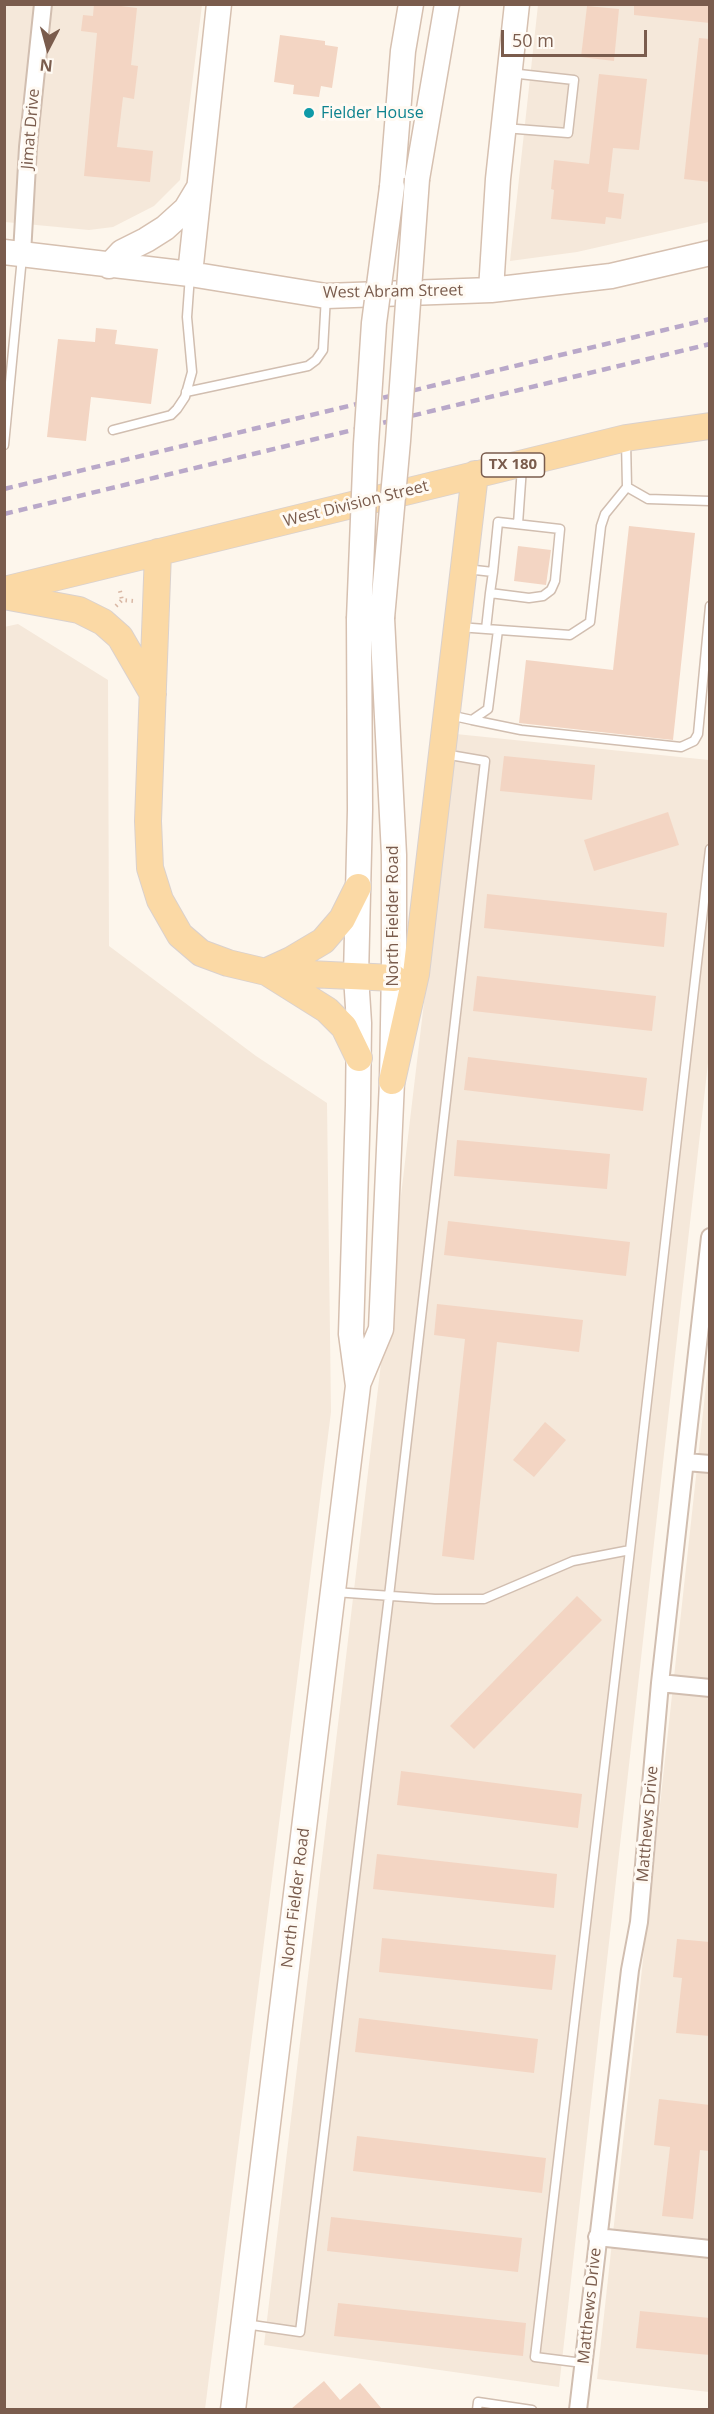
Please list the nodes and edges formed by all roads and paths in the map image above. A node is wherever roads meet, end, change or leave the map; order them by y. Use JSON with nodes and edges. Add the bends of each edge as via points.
{"nodes":[{"id":1,"x":43,"y":4,"type":"edge"},
{"id":2,"x":219,"y":4,"type":"edge"},
{"id":3,"x":411,"y":4,"type":"edge"},
{"id":4,"x":447,"y":4,"type":"edge"},
{"id":5,"x":517,"y":4,"type":"edge"},
{"id":6,"x":510,"y":73,"type":"junction"},
{"id":7,"x":504,"y":128,"type":"junction"},
{"id":8,"x":199,"y":187,"type":"junction"},
{"id":9,"x":13,"y":253,"type":"edge"},
{"id":10,"x":710,"y":253,"type":"edge"},
{"id":11,"x":109,"y":266,"type":"junction"},
{"id":12,"x":190,"y":274,"type":"junction"},
{"id":13,"x":491,"y":290,"type":"junction"},
{"id":14,"x":326,"y":296,"type":"junction"},
{"id":15,"x":186,"y":392,"type":"junction"},
{"id":16,"x":710,"y":426,"type":"edge"},
{"id":17,"x":113,"y":430,"type":"dead end"},
{"id":18,"x":626,"y":438,"type":"junction"},
{"id":19,"x":4,"y":445,"type":"edge"},
{"id":20,"x":522,"y":463,"type":"junction"},
{"id":21,"x":475,"y":474,"type":"junction"},
{"id":22,"x":627,"y":487,"type":"junction"},
{"id":23,"x":710,"y":501,"type":"edge"},
{"id":24,"x":518,"y":524,"type":"junction"},
{"id":25,"x":158,"y":552,"type":"junction"},
{"id":26,"x":464,"y":568,"type":"junction"},
{"id":27,"x":493,"y":572,"type":"junction"},
{"id":28,"x":4,"y":590,"type":"edge"},
{"id":29,"x":120,"y":591,"type":"dead end"},
{"id":30,"x":490,"y":593,"type":"junction"},
{"id":31,"x":4,"y":596,"type":"edge"},
{"id":32,"x":122,"y":600,"type":"dead end"},
{"id":33,"x":710,"y":606,"type":"edge"},
{"id":34,"x":370,"y":618,"type":"junction"},
{"id":35,"x":457,"y":627,"type":"junction"},
{"id":36,"x":486,"y":629,"type":"junction"},
{"id":37,"x":498,"y":630,"type":"junction"},
{"id":38,"x":153,"y":695,"type":"junction"},
{"id":39,"x":447,"y":714,"type":"junction"},
{"id":40,"x":472,"y":720,"type":"junction"},
{"id":41,"x":442,"y":753,"type":"junction"},
{"id":42,"x":710,"y":849,"type":"edge"},
{"id":43,"x":358,"y":887,"type":"junction"},
{"id":44,"x":266,"y":972,"type":"junction"},
{"id":45,"x":356,"y":976,"type":"junction"},
{"id":46,"x":394,"y":978,"type":"junction"},
{"id":47,"x":358,"y":1058,"type":"junction"},
{"id":48,"x":392,"y":1081,"type":"junction"},
{"id":49,"x":710,"y":1237,"type":"edge"},
{"id":50,"x":706,"y":1305,"type":"edge"},
{"id":51,"x":358,"y":1386,"type":"junction"},
{"id":52,"x":686,"y":1462,"type":"junction"},
{"id":53,"x":710,"y":1464,"type":"edge"},
{"id":54,"x":630,"y":1550,"type":"junction"},
{"id":55,"x":333,"y":1592,"type":"junction"},
{"id":56,"x":389,"y":1596,"type":"junction"},
{"id":57,"x":660,"y":1683,"type":"junction"},
{"id":58,"x":710,"y":1688,"type":"edge"},
{"id":59,"x":597,"y":2237,"type":"junction"},
{"id":60,"x":710,"y":2249,"type":"edge"},
{"id":61,"x":244,"y":2324,"type":"junction"},
{"id":62,"x":583,"y":2363,"type":"junction"},
{"id":63,"x":233,"y":2409,"type":"edge"},
{"id":64,"x":477,"y":2409,"type":"edge"},
{"id":65,"x":532,"y":2409,"type":"edge"},
{"id":66,"x":578,"y":2409,"type":"edge"}],
"edges":[{"from":1,"to":9,"type":"street","name":"Jimat Drive"},
{"from":2,"to":8,"type":"main road"},
{"from":3,"to":34,"type":"main road","name":"North Fielder Road","bridge":true,"via":[[374,323],[366,444]]},
{"from":4,"to":34,"type":"main road","name":"North Fielder Road","bridge":true,"via":[[417,179],[398,441]]},
{"from":5,"to":6,"type":"main road"},
{"from":6,"to":7,"type":"main road"},
{"from":6,"to":7,"type":"lane","via":[[574,80],[568,133]]},
{"from":7,"to":13,"type":"main road"},
{"from":8,"to":11,"type":"main road","via":[[186,209],[165,228],[122,252]]},
{"from":8,"to":12,"type":"main road"},
{"from":9,"to":11,"type":"main road","name":"West Abram Street"},
{"from":9,"to":19,"type":"lane"},
{"from":10,"to":13,"type":"main road","name":"West Abram Street","via":[[611,276]]},
{"from":11,"to":12,"type":"main road","name":"West Abram Street"},
{"from":12,"to":14,"type":"main road","name":"West Abram Street"},
{"from":12,"to":15,"type":"lane","via":[[187,317],[192,372]]},
{"from":13,"to":14,"type":"main road","name":"West Abram Street"},
{"from":14,"to":15,"type":"lane","via":[[323,350],[308,366]]},
{"from":15,"to":17,"type":"lane","via":[[171,415]]},
{"from":16,"to":18,"type":"main road","name":"West Division Street","number":"TX 180"},
{"from":18,"to":20,"type":"main road","name":"West Division Street","number":"TX 180"},
{"from":18,"to":22,"type":"lane"},
{"from":20,"to":21,"type":"main road","name":"West Division Street","number":"TX 180"},
{"from":20,"to":24,"type":"lane"},
{"from":21,"to":25,"type":"main road","name":"West Division Street","number":"TX 180"},
{"from":21,"to":26,"type":"main road"},
{"from":22,"to":23,"type":"lane","via":[[648,499]]},
{"from":22,"to":37,"type":"lane","via":[[605,514],[601,526],[590,622],[570,635]]},
{"from":24,"to":27,"type":"lane","via":[[498,522]]},
{"from":24,"to":30,"type":"lane","via":[[560,529],[555,581],[543,596]]},
{"from":25,"to":28,"type":"main road","name":"West Division Street","number":"TX 180"},
{"from":25,"to":38,"type":"main road"},
{"from":26,"to":27,"type":"lane"},
{"from":26,"to":35,"type":"main road"},
{"from":27,"to":30,"type":"lane"},
{"from":29,"to":32,"type":"path"},
{"from":30,"to":36,"type":"lane"},
{"from":31,"to":38,"type":"main road","via":[[79,610],[103,622],[120,637]]},
{"from":33,"to":40,"type":"lane","via":[[698,734],[694,741],[681,747],[521,730]]},
{"from":34,"to":43,"type":"main road","name":"North Fielder Road"},
{"from":34,"to":46,"type":"main road","name":"North Fielder Road","via":[[394,855]]},
{"from":35,"to":36,"type":"lane"},
{"from":35,"to":39,"type":"main road"},
{"from":36,"to":37,"type":"lane"},
{"from":37,"to":40,"type":"lane","via":[[489,709]]},
{"from":38,"to":44,"type":"main road","via":[[150,868],[160,900],[180,935],[201,953]]},
{"from":39,"to":40,"type":"lane"},
{"from":39,"to":41,"type":"main road"},
{"from":41,"to":48,"type":"main road","via":[[416,974]]},
{"from":41,"to":56,"type":"lane","via":[[485,761]]},
{"from":42,"to":54,"type":"lane"},
{"from":43,"to":44,"type":"main road","via":[[342,919],[323,941]]},
{"from":43,"to":45,"type":"main road","name":"North Fielder Road"},
{"from":44,"to":45,"type":"main road"},
{"from":44,"to":47,"type":"main road","via":[[327,1010],[344,1027]]},
{"from":45,"to":46,"type":"main road"},
{"from":45,"to":47,"type":"main road","name":"North Fielder Road"},
{"from":46,"to":48,"type":"main road","name":"North Fielder Road"},
{"from":47,"to":51,"type":"main road","name":"North Fielder Road","via":[[351,1334]]},
{"from":48,"to":51,"type":"main road","name":"North Fielder Road","via":[[381,1329]]},
{"from":49,"to":50,"type":"street","name":"Matthews Drive"},
{"from":50,"to":52,"type":"street","name":"Matthews Drive"},
{"from":51,"to":55,"type":"main road","name":"North Fielder Road"},
{"from":52,"to":53,"type":"street"},
{"from":52,"to":57,"type":"street","name":"Matthews Drive"},
{"from":54,"to":56,"type":"lane","via":[[573,1561],[484,1599]]},
{"from":54,"to":62,"type":"lane","via":[[535,2357]]},
{"from":55,"to":56,"type":"lane"},
{"from":55,"to":61,"type":"main road","name":"North Fielder Road"},
{"from":56,"to":61,"type":"lane","via":[[300,2332]]},
{"from":57,"to":58,"type":"street"},
{"from":57,"to":59,"type":"street","name":"Matthews Drive","via":[[639,1922]]},
{"from":59,"to":60,"type":"street"},
{"from":59,"to":62,"type":"street","name":"Matthews Drive"},
{"from":61,"to":63,"type":"main road","name":"North Fielder Road"},
{"from":62,"to":66,"type":"street","name":"Matthews Drive"},
{"from":64,"to":65,"type":"lane","via":[[478,2402]]}]}
